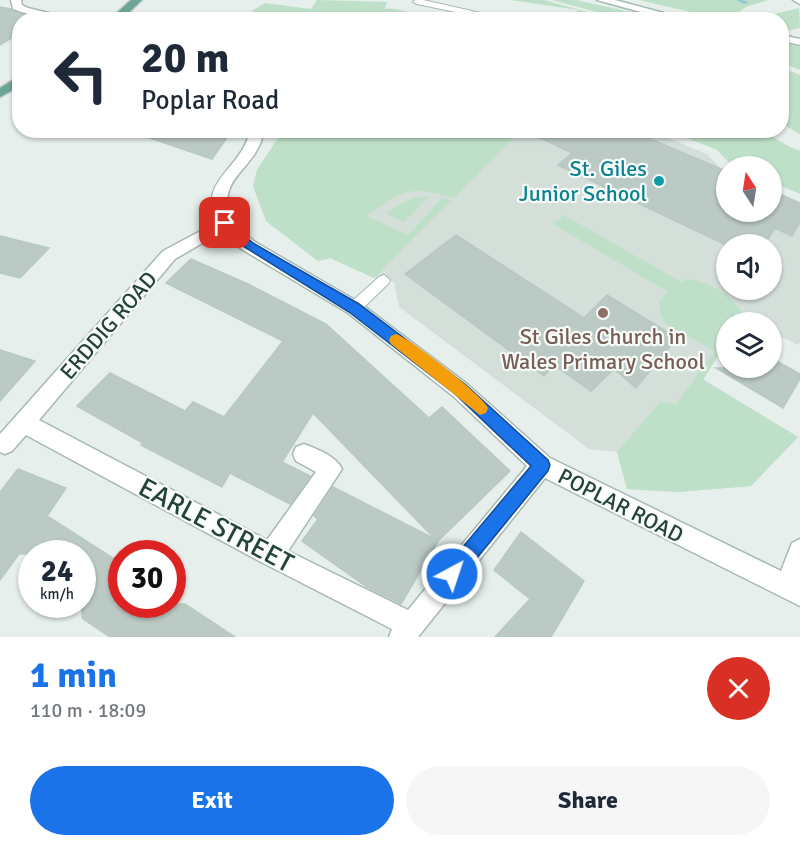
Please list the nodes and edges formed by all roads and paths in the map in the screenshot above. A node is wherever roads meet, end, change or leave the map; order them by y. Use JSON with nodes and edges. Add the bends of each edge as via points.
{"nodes":[{"id":1,"x":16,"y":0,"type":"edge"},
{"id":2,"x":137,"y":0,"type":"edge"},
{"id":3,"x":419,"y":0,"type":"edge"},
{"id":4,"x":602,"y":0,"type":"edge"},
{"id":5,"x":34,"y":12,"type":"edge"},
{"id":6,"x":123,"y":12,"type":"edge"},
{"id":7,"x":468,"y":12,"type":"edge"},
{"id":8,"x":652,"y":12,"type":"edge"},
{"id":9,"x":256,"y":138,"type":"edge"},
{"id":10,"x":225,"y":223,"type":"junction"},
{"id":11,"x":384,"y":280,"type":"dead end"},
{"id":12,"x":354,"y":308,"type":"junction"},
{"id":13,"x":23,"y":422,"type":"junction"},
{"id":14,"x":5,"y":444,"type":"dead end"},
{"id":15,"x":304,"y":454,"type":"dead end"},
{"id":16,"x":542,"y":465,"type":"junction"},
{"id":17,"x":800,"y":551,"type":"edge"},
{"id":18,"x":271,"y":555,"type":"junction"},
{"id":19,"x":793,"y":591,"type":"edge"},
{"id":20,"x":406,"y":631,"type":"edge"}],
"edges":[{"from":1,"to":5,"type":"street","via":[[17,7]]},
{"from":2,"to":6,"type":"main road"},
{"from":3,"to":7,"type":"lane"},
{"from":4,"to":8,"type":"street"},
{"from":9,"to":10,"type":"street","via":[[254,148],[224,182],[219,195],[219,211]]},
{"from":10,"to":12,"type":"street","name":"POPLAR ROAD","via":[[249,246]]},
{"from":10,"to":13,"type":"street","name":"ERDDIG ROAD","via":[[169,255]]},
{"from":11,"to":12,"type":"lane"},
{"from":12,"to":16,"type":"street","name":"POPLAR ROAD","via":[[460,390]]},
{"from":13,"to":14,"type":"street","name":"ERDDIG ROAD"},
{"from":13,"to":18,"type":"street","name":"EARLE STREET"},
{"from":15,"to":18,"type":"street","via":[[331,470]]},
{"from":16,"to":19,"type":"street","name":"POPLAR ROAD"},
{"from":16,"to":20,"type":"street"},
{"from":17,"to":19,"type":"street"},
{"from":18,"to":20,"type":"street","name":"EARLE STREET"}]}
